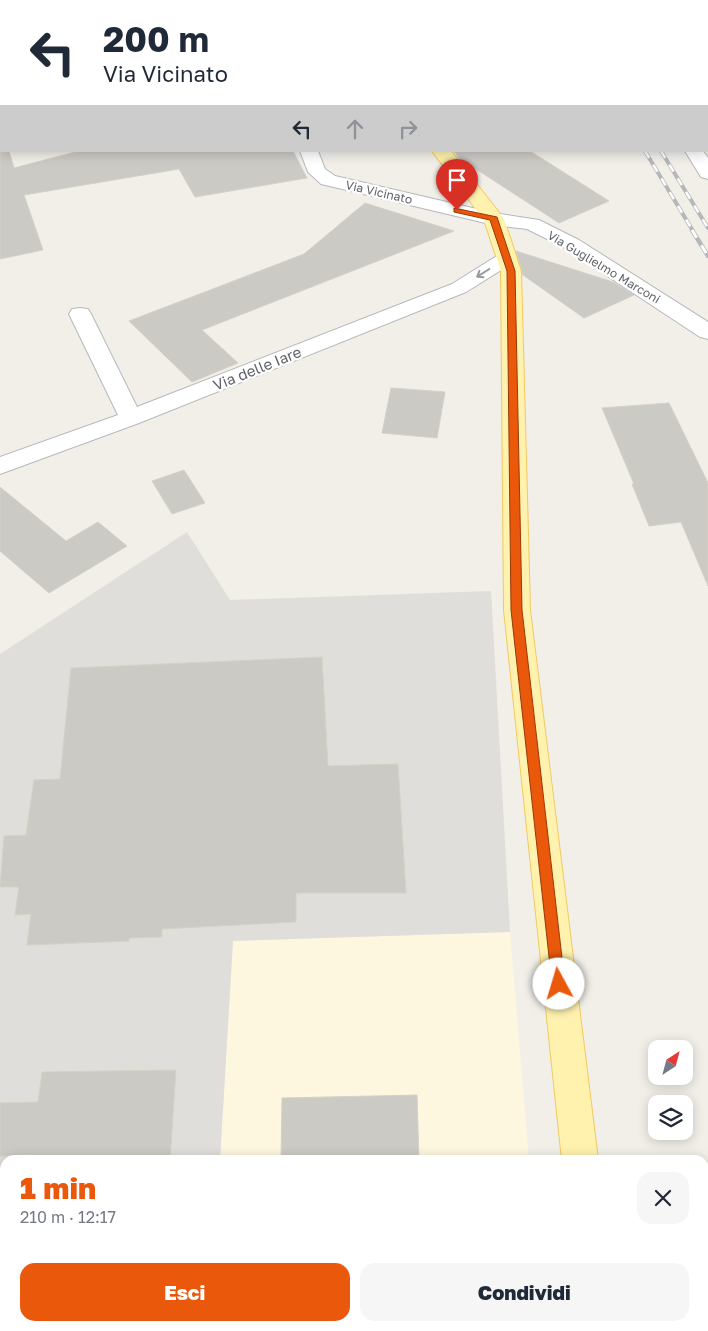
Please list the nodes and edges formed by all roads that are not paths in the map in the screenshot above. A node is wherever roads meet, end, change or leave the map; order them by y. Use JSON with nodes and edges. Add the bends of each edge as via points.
{"nodes":[{"id":1,"x":309,"y":152,"type":"edge"},
{"id":2,"x":442,"y":152,"type":"edge"},
{"id":3,"x":695,"y":152,"type":"edge"},
{"id":4,"x":708,"y":174,"type":"edge"},
{"id":5,"x":494,"y":219,"type":"junction"},
{"id":6,"x":507,"y":258,"type":"junction"},
{"id":7,"x":80,"y":314,"type":"dead end"},
{"id":8,"x":708,"y":332,"type":"edge"},
{"id":9,"x":132,"y":418,"type":"junction"},
{"id":10,"x":0,"y":466,"type":"edge"},
{"id":11,"x":579,"y":1155,"type":"edge"}],
"edges":[{"from":1,"to":5,"type":"street","name":"Via Vicinato","via":[[318,172],[328,180]]},
{"from":2,"to":5,"type":"main road"},
{"from":3,"to":4,"type":"street"},
{"from":5,"to":6,"type":"main road"},
{"from":5,"to":8,"type":"street","name":"Via Guglielmo Marconi","via":[[532,224],[572,244]]},
{"from":6,"to":9,"type":"street","name":"Via delle Iare","one_way":true,"via":[[459,288]]},
{"from":6,"to":11,"type":"main road","via":[[511,271],[517,610]]},
{"from":7,"to":9,"type":"street"},
{"from":9,"to":10,"type":"street","name":"Via delle Iare"}]}
